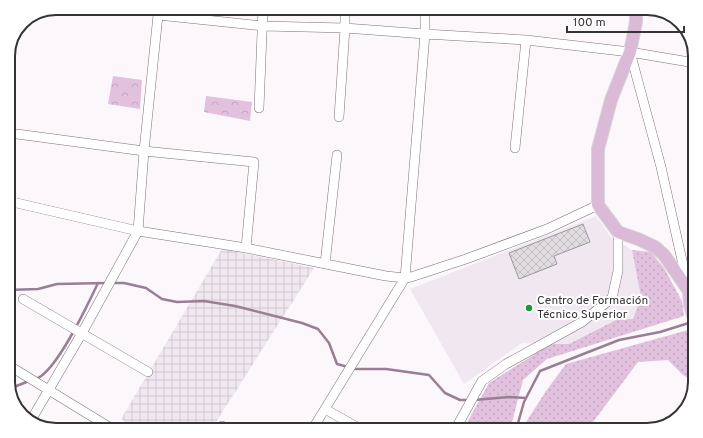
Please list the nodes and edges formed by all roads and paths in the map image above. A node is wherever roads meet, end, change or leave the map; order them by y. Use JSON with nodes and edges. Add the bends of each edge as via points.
{"nodes":[{"id":1,"x":263,"y":15,"type":"edge"},
{"id":2,"x":346,"y":15,"type":"edge"},
{"id":3,"x":425,"y":15,"type":"edge"},
{"id":4,"x":636,"y":15,"type":"edge"},
{"id":5,"x":263,"y":26,"type":"junction"},
{"id":6,"x":345,"y":28,"type":"junction"},
{"id":7,"x":425,"y":34,"type":"junction"},
{"id":8,"x":526,"y":40,"type":"junction"},
{"id":9,"x":630,"y":52,"type":"junction"},
{"id":10,"x":688,"y":62,"type":"edge"},
{"id":11,"x":259,"y":108,"type":"dead end"},
{"id":12,"x":339,"y":117,"type":"dead end"},
{"id":13,"x":17,"y":134,"type":"dead end"},
{"id":14,"x":515,"y":148,"type":"dead end"},
{"id":15,"x":144,"y":151,"type":"junction"},
{"id":16,"x":337,"y":155,"type":"dead end"},
{"id":17,"x":15,"y":203,"type":"edge"},
{"id":18,"x":598,"y":205,"type":"junction"},
{"id":19,"x":138,"y":231,"type":"junction"},
{"id":20,"x":618,"y":232,"type":"junction"},
{"id":21,"x":246,"y":248,"type":"junction"},
{"id":22,"x":325,"y":264,"type":"junction"},
{"id":23,"x":405,"y":278,"type":"junction"},
{"id":24,"x":688,"y":287,"type":"edge"},
{"id":25,"x":688,"y":290,"type":"edge"},
{"id":26,"x":23,"y":299,"type":"dead end"},
{"id":27,"x":82,"y":333,"type":"junction"},
{"id":28,"x":15,"y":369,"type":"edge"},
{"id":29,"x":148,"y":372,"type":"dead end"},
{"id":30,"x":49,"y":390,"type":"junction"},
{"id":31,"x":325,"y":409,"type":"junction"},
{"id":32,"x":33,"y":417,"type":"edge"},
{"id":33,"x":103,"y":423,"type":"edge"},
{"id":34,"x":316,"y":423,"type":"edge"},
{"id":35,"x":350,"y":423,"type":"edge"},
{"id":36,"x":459,"y":423,"type":"edge"}],
"edges":[{"from":1,"to":5,"type":"street"},
{"from":2,"to":6,"type":"street"},
{"from":3,"to":7,"type":"street"},
{"from":4,"to":9,"type":"main road"},
{"from":5,"to":6,"type":"street"},
{"from":5,"to":11,"type":"street"},
{"from":5,"to":15,"type":"street","via":[[158,16]]},
{"from":6,"to":7,"type":"street"},
{"from":6,"to":12,"type":"street"},
{"from":7,"to":8,"type":"street"},
{"from":7,"to":23,"type":"street"},
{"from":8,"to":9,"type":"street"},
{"from":8,"to":14,"type":"street"},
{"from":9,"to":10,"type":"street"},
{"from":9,"to":18,"type":"main road","via":[[611,100],[598,149]]},
{"from":9,"to":24,"type":"street","via":[[661,167]]},
{"from":13,"to":15,"type":"street"},
{"from":15,"to":19,"type":"street"},
{"from":15,"to":21,"type":"street","via":[[254,162]]},
{"from":16,"to":22,"type":"street"},
{"from":17,"to":19,"type":"street"},
{"from":18,"to":20,"type":"main road"},
{"from":18,"to":23,"type":"street","via":[[547,229]]},
{"from":19,"to":21,"type":"street"},
{"from":19,"to":27,"type":"street"},
{"from":20,"to":25,"type":"main road","via":[[655,247],[664,255]]},
{"from":20,"to":36,"type":"street","via":[[618,271],[612,298],[582,322],[506,364],[482,381]]},
{"from":21,"to":22,"type":"street"},
{"from":22,"to":23,"type":"street"},
{"from":23,"to":31,"type":"street"},
{"from":26,"to":27,"type":"street"},
{"from":27,"to":29,"type":"street"},
{"from":27,"to":30,"type":"street"},
{"from":28,"to":30,"type":"street"},
{"from":30,"to":32,"type":"street"},
{"from":30,"to":33,"type":"street"},
{"from":31,"to":34,"type":"street"},
{"from":31,"to":35,"type":"street"}]}
